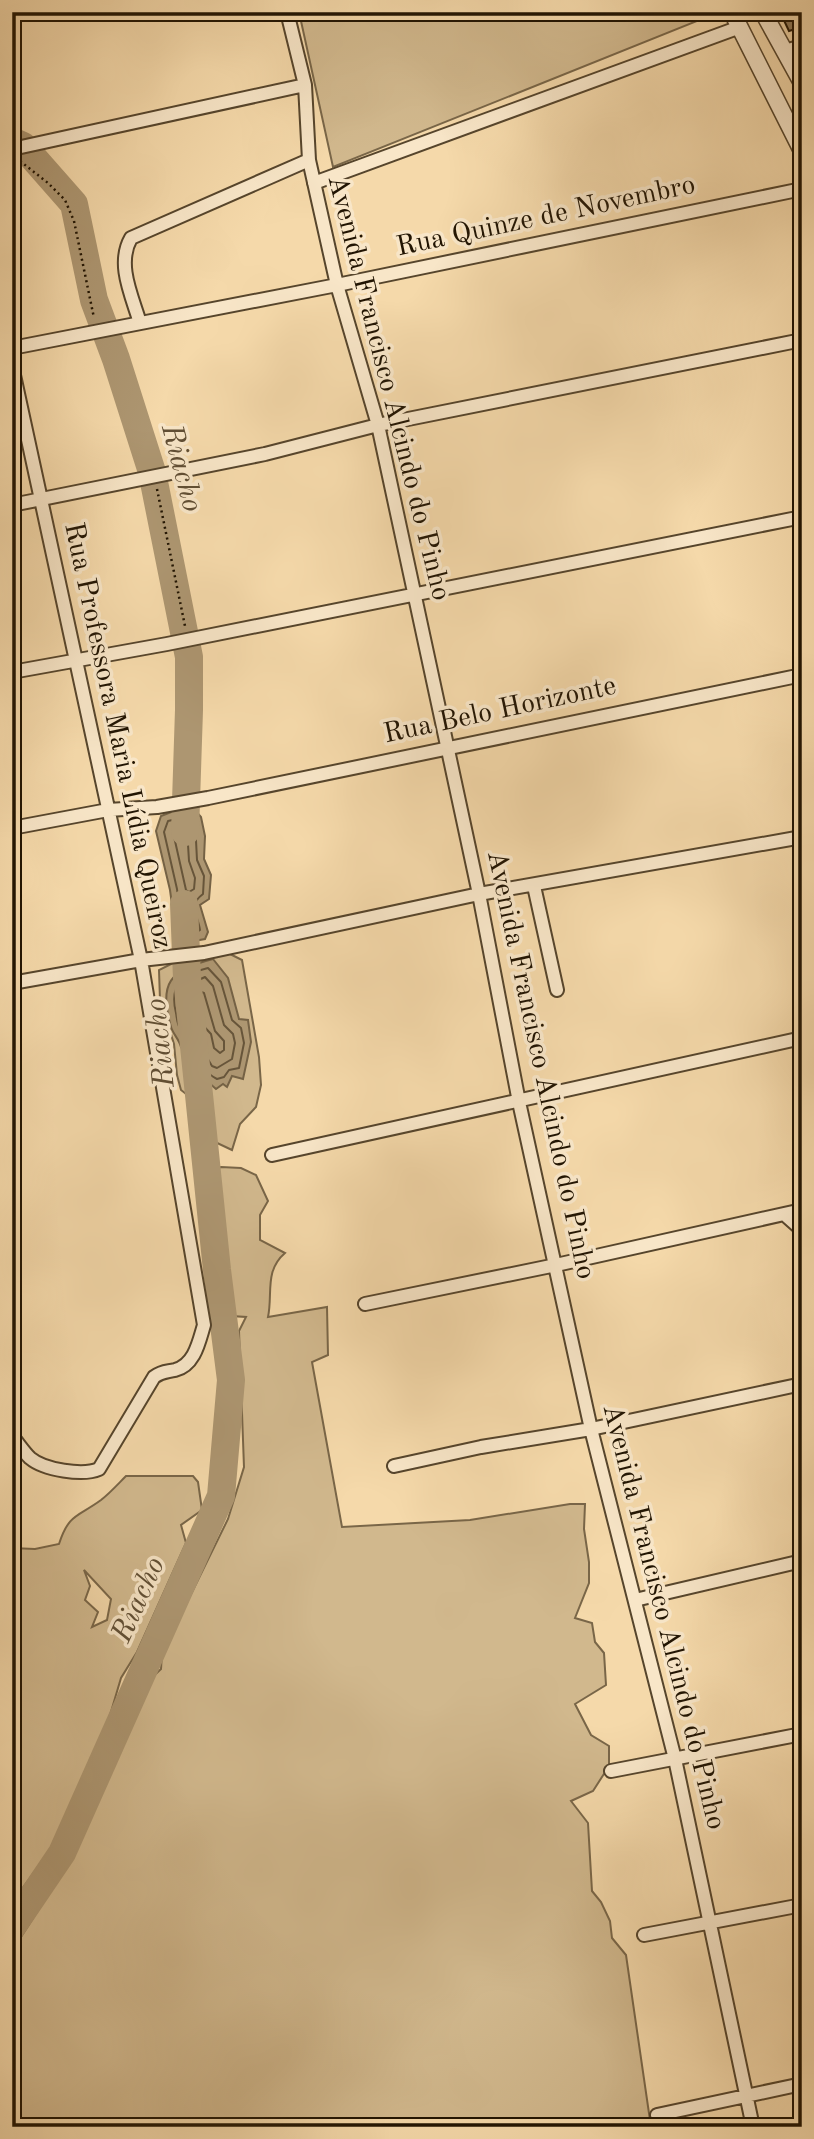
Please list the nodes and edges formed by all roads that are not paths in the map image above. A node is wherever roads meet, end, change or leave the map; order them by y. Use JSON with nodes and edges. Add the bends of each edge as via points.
{"nodes":[{"id":1,"x":287,"y":12,"type":"edge"},
{"id":2,"x":763,"y":12,"type":"edge"},
{"id":3,"x":736,"y":20,"type":"edge"},
{"id":4,"x":802,"y":46,"type":"edge"},
{"id":5,"x":785,"y":51,"type":"junction"},
{"id":6,"x":802,"y":83,"type":"edge"},
{"id":7,"x":305,"y":85,"type":"junction"},
{"id":8,"x":802,"y":151,"type":"edge"},
{"id":9,"x":13,"y":152,"type":"edge"},
{"id":10,"x":309,"y":160,"type":"junction"},
{"id":11,"x":314,"y":183,"type":"junction"},
{"id":12,"x":802,"y":189,"type":"edge"},
{"id":13,"x":337,"y":285,"type":"junction"},
{"id":14,"x":140,"y":323,"type":"junction"},
{"id":15,"x":802,"y":340,"type":"edge"},
{"id":16,"x":12,"y":348,"type":"edge"},
{"id":17,"x":12,"y":366,"type":"edge"},
{"id":18,"x":378,"y":425,"type":"junction"},
{"id":19,"x":41,"y":499,"type":"junction"},
{"id":20,"x":12,"y":505,"type":"edge"},
{"id":21,"x":802,"y":517,"type":"edge"},
{"id":22,"x":413,"y":594,"type":"junction"},
{"id":23,"x":77,"y":660,"type":"junction"},
{"id":24,"x":12,"y":672,"type":"edge"},
{"id":25,"x":802,"y":675,"type":"edge"},
{"id":26,"x":448,"y":746,"type":"junction"},
{"id":27,"x":107,"y":810,"type":"junction"},
{"id":28,"x":12,"y":828,"type":"edge"},
{"id":29,"x":802,"y":837,"type":"edge"},
{"id":30,"x":534,"y":886,"type":"junction"},
{"id":31,"x":479,"y":894,"type":"junction"},
{"id":32,"x":141,"y":960,"type":"junction"},
{"id":33,"x":12,"y":983,"type":"edge"},
{"id":34,"x":557,"y":990,"type":"dead end"},
{"id":35,"x":802,"y":1038,"type":"edge"},
{"id":36,"x":519,"y":1102,"type":"junction"},
{"id":37,"x":272,"y":1155,"type":"dead end"},
{"id":38,"x":802,"y":1210,"type":"edge"},
{"id":39,"x":784,"y":1214,"type":"junction"},
{"id":40,"x":802,"y":1230,"type":"edge"},
{"id":41,"x":556,"y":1265,"type":"junction"},
{"id":42,"x":365,"y":1304,"type":"dead end"},
{"id":43,"x":802,"y":1384,"type":"edge"},
{"id":44,"x":591,"y":1429,"type":"junction"},
{"id":45,"x":12,"y":1436,"type":"edge"},
{"id":46,"x":394,"y":1466,"type":"dead end"},
{"id":47,"x":802,"y":1561,"type":"edge"},
{"id":48,"x":635,"y":1600,"type":"junction"},
{"id":49,"x":802,"y":1734,"type":"edge"},
{"id":50,"x":675,"y":1759,"type":"junction"},
{"id":51,"x":611,"y":1771,"type":"dead end"},
{"id":52,"x":802,"y":1905,"type":"edge"},
{"id":53,"x":710,"y":1923,"type":"junction"},
{"id":54,"x":644,"y":1934,"type":"dead end"},
{"id":55,"x":802,"y":2084,"type":"edge"},
{"id":56,"x":746,"y":2096,"type":"junction"},
{"id":57,"x":657,"y":2115,"type":"dead end"},
{"id":58,"x":753,"y":2127,"type":"edge"}],
"edges":[{"from":1,"to":7,"type":"street","name":"Avenida Francisco Alcindo do Pinho"},
{"from":2,"to":5,"type":"street"},
{"from":3,"to":8,"type":"street"},
{"from":3,"to":11,"type":"street"},
{"from":4,"to":5,"type":"street"},
{"from":5,"to":6,"type":"street"},
{"from":7,"to":9,"type":"street"},
{"from":7,"to":10,"type":"street","name":"Avenida Francisco Alcindo do Pinho"},
{"from":10,"to":11,"type":"street","name":"Avenida Francisco Alcindo do Pinho"},
{"from":10,"to":14,"type":"street","via":[[131,238],[124,250],[124,266]]},
{"from":11,"to":13,"type":"street","name":"Avenida Francisco Alcindo do Pinho"},
{"from":12,"to":13,"type":"street","name":"Rua Quinze de Novembro"},
{"from":13,"to":14,"type":"street","name":"Rua Quinze de Novembro"},
{"from":13,"to":18,"type":"street","name":"Avenida Francisco Alcindo do Pinho"},
{"from":14,"to":16,"type":"street","name":"Rua Quinze de Novembro"},
{"from":15,"to":18,"type":"street"},
{"from":17,"to":19,"type":"street","name":"Rua Professora Maria Lídia Queiroz"},
{"from":18,"to":19,"type":"street","via":[[265,454]]},
{"from":18,"to":22,"type":"street","name":"Avenida Francisco Alcindo do Pinho"},
{"from":19,"to":20,"type":"street"},
{"from":19,"to":23,"type":"street","name":"Rua Professora Maria Lídia Queiroz"},
{"from":21,"to":22,"type":"street"},
{"from":22,"to":23,"type":"street"},
{"from":22,"to":26,"type":"street","name":"Avenida Francisco Alcindo do Pinho"},
{"from":23,"to":24,"type":"street"},
{"from":23,"to":27,"type":"street","name":"Rua Professora Maria Lídia Queiroz"},
{"from":25,"to":26,"type":"street","name":"Rua Belo Horizonte"},
{"from":26,"to":27,"type":"street","name":"Rua Belo Horizonte","via":[[208,798]]},
{"from":26,"to":31,"type":"street","name":"Avenida Francisco Alcindo do Pinho"},
{"from":27,"to":28,"type":"street"},
{"from":27,"to":32,"type":"street","name":"Rua Professora Maria Lídia Queiroz"},
{"from":29,"to":30,"type":"street"},
{"from":30,"to":31,"type":"street"},
{"from":30,"to":34,"type":"street"},
{"from":31,"to":32,"type":"street","via":[[204,953]]},
{"from":31,"to":36,"type":"street","name":"Avenida Francisco Alcindo do Pinho"},
{"from":32,"to":33,"type":"street"},
{"from":32,"to":45,"type":"street","name":"Rua Professora Maria Lídia Queiroz","via":[[204,1325],[191,1359],[154,1377],[99,1469],[85,1473],[43,1465],[29,1457]]},
{"from":35,"to":36,"type":"street"},
{"from":36,"to":37,"type":"street"},
{"from":36,"to":41,"type":"street","name":"Avenida Francisco Alcindo do Pinho"},
{"from":38,"to":39,"type":"street"},
{"from":39,"to":40,"type":"street"},
{"from":39,"to":41,"type":"street"},
{"from":41,"to":42,"type":"street"},
{"from":41,"to":44,"type":"street","name":"Avenida Francisco Alcindo do Pinho"},
{"from":43,"to":44,"type":"street"},
{"from":44,"to":46,"type":"street"},
{"from":44,"to":48,"type":"street","name":"Avenida Francisco Alcindo do Pinho"},
{"from":47,"to":48,"type":"street"},
{"from":48,"to":50,"type":"street","name":"Avenida Francisco Alcindo do Pinho"},
{"from":49,"to":50,"type":"street"},
{"from":50,"to":51,"type":"street"},
{"from":50,"to":53,"type":"street","name":"Avenida Francisco Alcindo do Pinho"},
{"from":52,"to":53,"type":"street"},
{"from":53,"to":54,"type":"street"},
{"from":53,"to":56,"type":"street","name":"Avenida Francisco Alcindo do Pinho"},
{"from":55,"to":56,"type":"street"},
{"from":56,"to":57,"type":"street"},
{"from":56,"to":58,"type":"street","name":"Avenida Francisco Alcindo do Pinho"}]}
